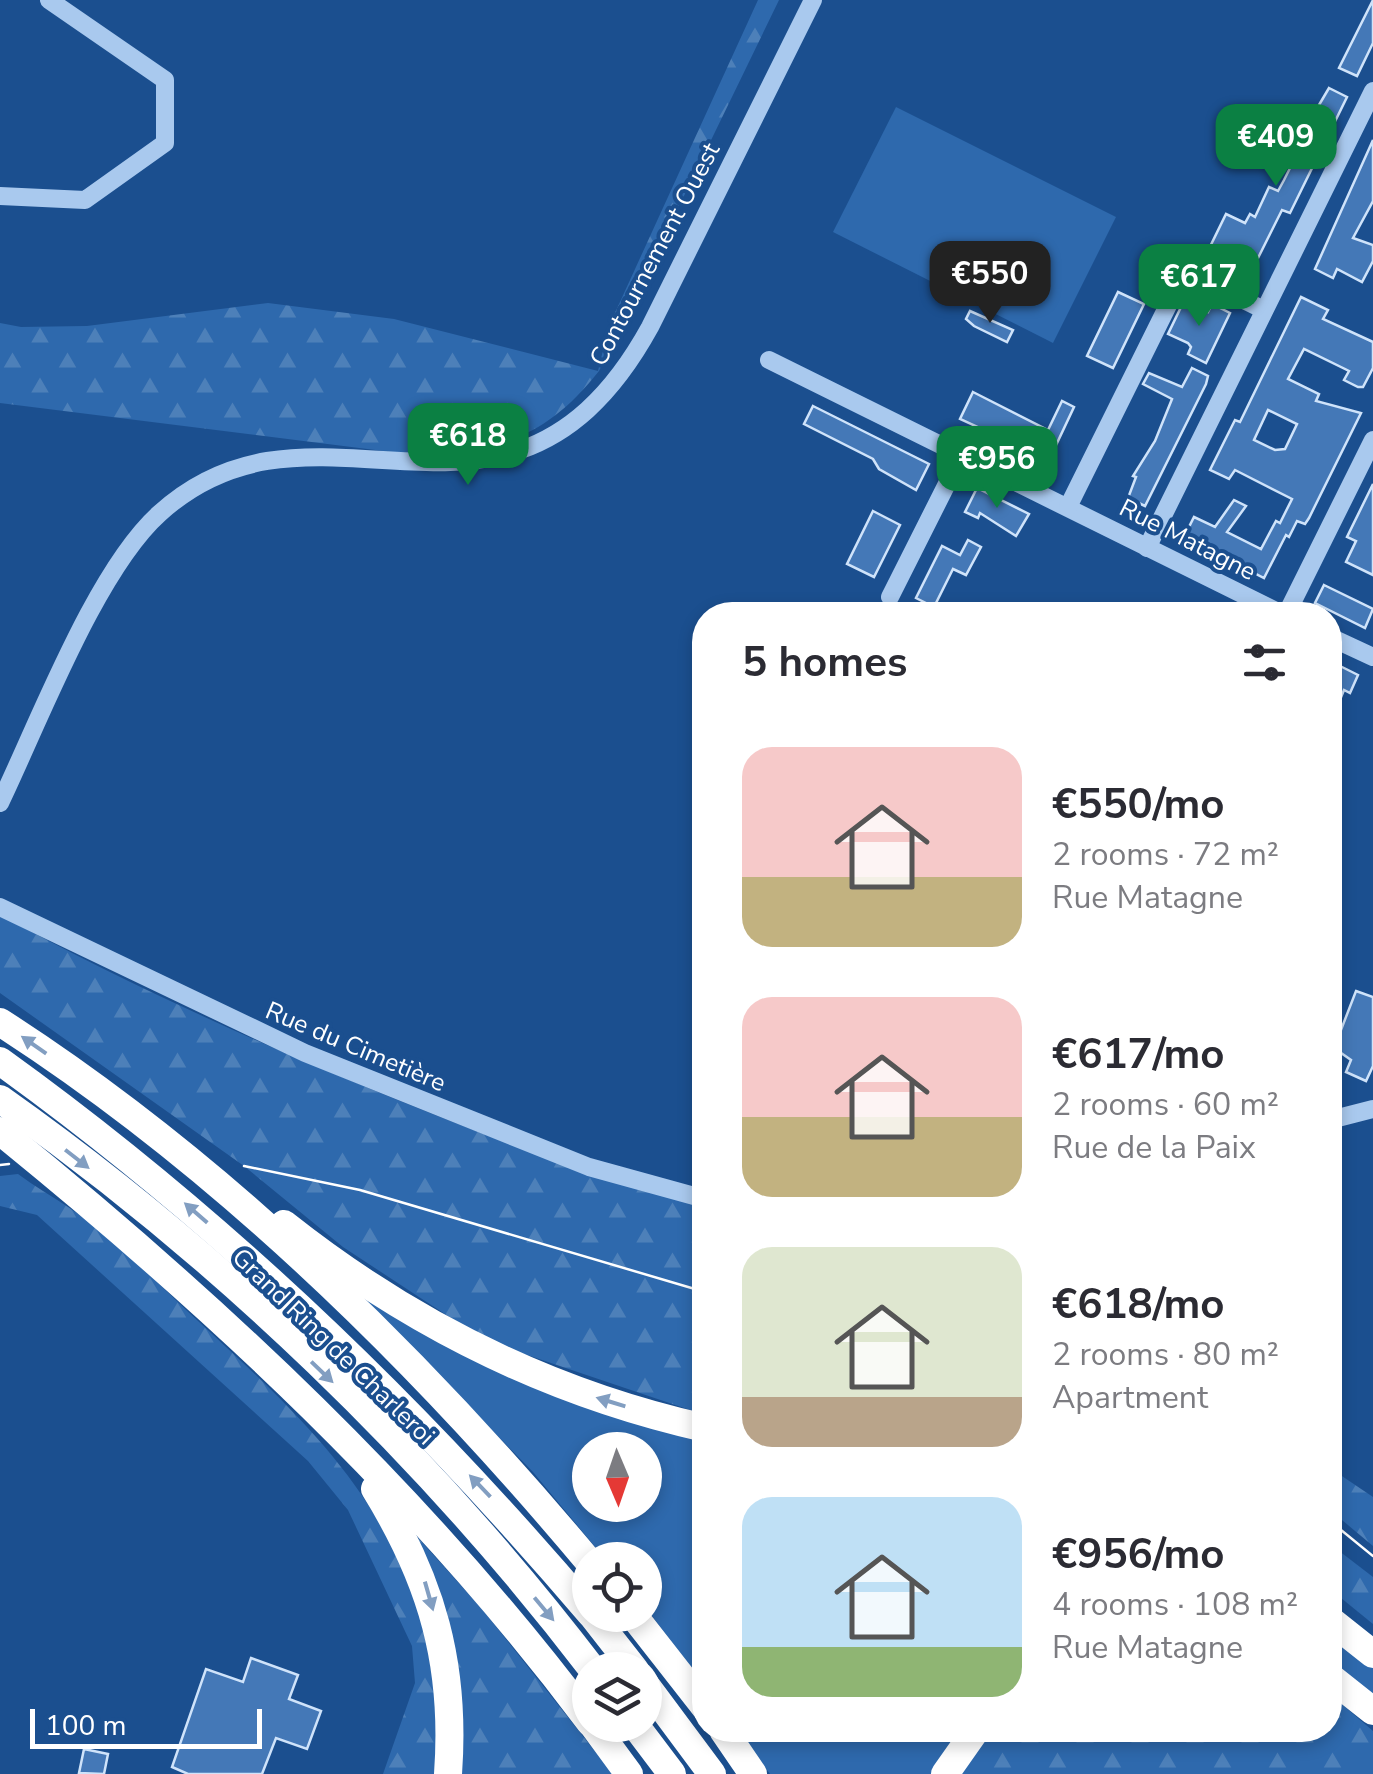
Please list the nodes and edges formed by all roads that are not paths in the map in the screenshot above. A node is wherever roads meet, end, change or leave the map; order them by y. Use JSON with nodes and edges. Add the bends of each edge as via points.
{"nodes":[{"id":1,"x":48,"y":0,"type":"edge"},
{"id":2,"x":812,"y":0,"type":"edge"},
{"id":3,"x":1373,"y":91,"type":"edge"},
{"id":4,"x":0,"y":196,"type":"edge"},
{"id":5,"x":1264,"y":310,"type":"junction"},
{"id":6,"x":769,"y":360,"type":"dead end"},
{"id":7,"x":1373,"y":440,"type":"edge"},
{"id":8,"x":962,"y":454,"type":"junction"},
{"id":9,"x":1068,"y":508,"type":"junction"},
{"id":10,"x":1148,"y":548,"type":"junction"},
{"id":11,"x":890,"y":598,"type":"dead end"},
{"id":12,"x":1258,"y":602,"type":"edge"},
{"id":13,"x":1292,"y":602,"type":"edge"},
{"id":14,"x":1342,"y":643,"type":"edge"},
{"id":15,"x":1373,"y":657,"type":"edge"},
{"id":16,"x":0,"y":803,"type":"edge"},
{"id":17,"x":0,"y":907,"type":"edge"},
{"id":18,"x":0,"y":1022,"type":"edge"},
{"id":19,"x":0,"y":1061,"type":"edge"},
{"id":20,"x":0,"y":1099,"type":"edge"},
{"id":21,"x":1373,"y":1109,"type":"edge"},
{"id":22,"x":1342,"y":1117,"type":"edge"},
{"id":23,"x":0,"y":1131,"type":"edge"},
{"id":24,"x":168,"y":1144,"type":"junction"},
{"id":25,"x":692,"y":1195,"type":"edge"},
{"id":26,"x":692,"y":1424,"type":"edge"},
{"id":27,"x":351,"y":1449,"type":"junction"},
{"id":28,"x":572,"y":1542,"type":"edge"},
{"id":29,"x":572,"y":1592,"type":"edge"},
{"id":30,"x":1342,"y":1629,"type":"edge"},
{"id":31,"x":605,"y":1632,"type":"edge"},
{"id":32,"x":646,"y":1632,"type":"edge"},
{"id":33,"x":578,"y":1652,"type":"edge"},
{"id":34,"x":620,"y":1652,"type":"edge"},
{"id":35,"x":1373,"y":1654,"type":"edge"},
{"id":36,"x":1342,"y":1687,"type":"edge"},
{"id":37,"x":692,"y":1690,"type":"edge"},
{"id":38,"x":572,"y":1700,"type":"edge"},
{"id":39,"x":662,"y":1707,"type":"edge"},
{"id":40,"x":1373,"y":1711,"type":"edge"},
{"id":41,"x":605,"y":1742,"type":"edge"},
{"id":42,"x":648,"y":1742,"type":"edge"},
{"id":43,"x":731,"y":1742,"type":"edge"},
{"id":44,"x":968,"y":1742,"type":"edge"},
{"id":45,"x":448,"y":1774,"type":"edge"},
{"id":46,"x":629,"y":1774,"type":"edge"},
{"id":47,"x":672,"y":1774,"type":"edge"},
{"id":48,"x":712,"y":1774,"type":"edge"},
{"id":49,"x":753,"y":1774,"type":"edge"},
{"id":50,"x":945,"y":1774,"type":"edge"}],
"edges":[{"from":1,"to":4,"type":"street","via":[[165,80],[165,143],[85,200]]},
{"from":2,"to":16,"type":"street","name":"Contournement Ouest","via":[[640,344],[592,406],[530,446],[470,464],[298,456],[238,468],[189,491],[121,558]]},
{"from":3,"to":5,"type":"street"},
{"from":5,"to":9,"type":"street","via":[[1186,271]]},
{"from":5,"to":10,"type":"street"},
{"from":6,"to":8,"type":"street","name":"Rue Matagne"},
{"from":7,"to":13,"type":"street"},
{"from":8,"to":9,"type":"street","name":"Rue Matagne"},
{"from":8,"to":11,"type":"street"},
{"from":9,"to":10,"type":"street","name":"Rue Matagne"},
{"from":10,"to":12,"type":"street","name":"Rue Matagne"},
{"from":14,"to":15,"type":"street"},
{"from":17,"to":25,"type":"street","name":"Rue du Cimetière","via":[[305,1053],[589,1167]]},
{"from":24,"to":18,"type":"highway","one_way":true},
{"from":29,"to":19,"type":"highway","name":"Grand Ring de Charleroi","one_way":true,"via":[[496,1502],[272,1278],[152,1175]]},
{"from":20,"to":33,"type":"highway","name":"Grand Ring de Charleroi","one_way":true,"via":[[253,1305],[476,1528]]},
{"from":21,"to":22,"type":"street"},
{"from":23,"to":27,"type":"highway","via":[[146,1252]]},
{"from":26,"to":24,"type":"highway","one_way":true,"via":[[494,1358],[359,1280],[209,1164]]},
{"from":24,"to":28,"type":"highway","via":[[356,1310]]},
{"from":27,"to":38,"type":"highway","via":[[473,1579]]},
{"from":27,"to":45,"type":"highway","one_way":true,"via":[[424,1576],[448,1681]]},
{"from":30,"to":35,"type":"highway"},
{"from":31,"to":34,"type":"highway","name":"Grand Ring de Charleroi"},
{"from":32,"to":37,"type":"highway"},
{"from":36,"to":40,"type":"highway"},
{"from":39,"to":48,"type":"highway"},
{"from":41,"to":46,"type":"highway"},
{"from":42,"to":47,"type":"highway"},
{"from":43,"to":49,"type":"highway"},
{"from":44,"to":50,"type":"highway"}]}
